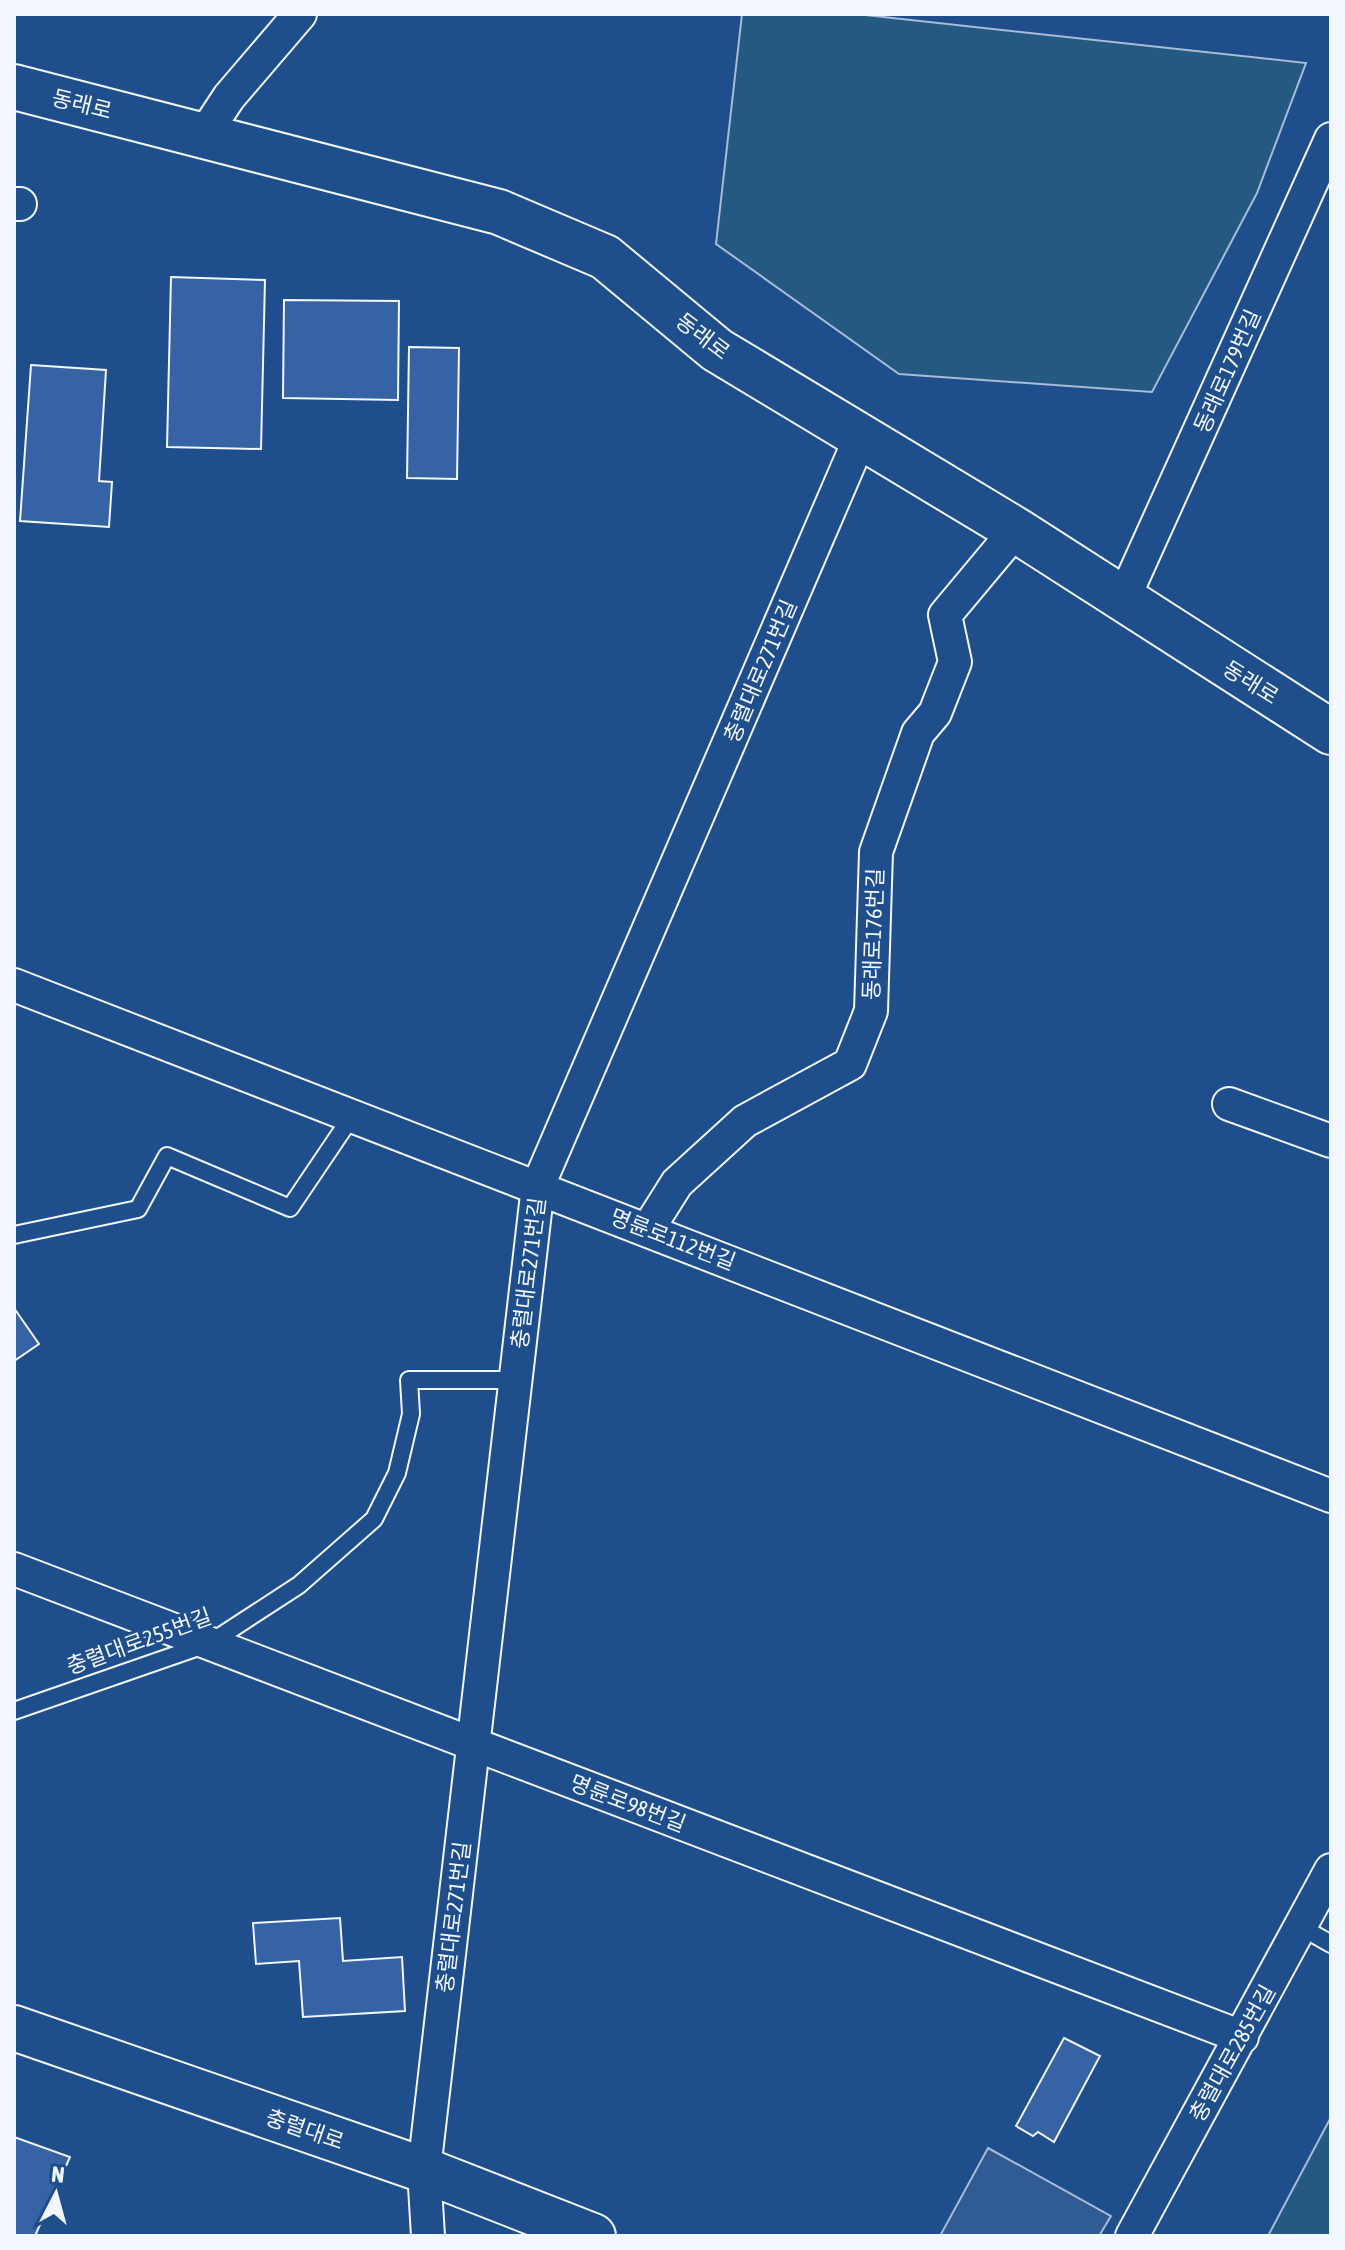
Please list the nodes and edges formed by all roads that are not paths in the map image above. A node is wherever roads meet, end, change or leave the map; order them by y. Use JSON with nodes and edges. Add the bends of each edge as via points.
{"nodes":[{"id":1,"x":300,"y":14,"type":"edge"},
{"id":2,"x":14,"y":87,"type":"edge"},
{"id":3,"x":204,"y":135,"type":"junction"},
{"id":4,"x":1331,"y":139,"type":"edge"},
{"id":5,"x":861,"y":436,"type":"junction"},
{"id":6,"x":1016,"y":530,"type":"junction"},
{"id":7,"x":1122,"y":602,"type":"junction"},
{"id":8,"x":1331,"y":732,"type":"edge"},
{"id":9,"x":14,"y":985,"type":"edge"},
{"id":10,"x":1229,"y":1104,"type":"dead end"},
{"id":11,"x":352,"y":1116,"type":"junction"},
{"id":12,"x":1331,"y":1141,"type":"edge"},
{"id":13,"x":538,"y":1186,"type":"junction"},
{"id":14,"x":648,"y":1229,"type":"junction"},
{"id":15,"x":14,"y":1235,"type":"edge"},
{"id":16,"x":516,"y":1380,"type":"junction"},
{"id":17,"x":1331,"y":1496,"type":"edge"},
{"id":18,"x":14,"y":1569,"type":"edge"},
{"id":19,"x":210,"y":1643,"type":"junction"},
{"id":20,"x":14,"y":1711,"type":"edge"},
{"id":21,"x":473,"y":1744,"type":"junction"},
{"id":22,"x":1331,"y":1870,"type":"edge"},
{"id":23,"x":1301,"y":1927,"type":"junction"},
{"id":24,"x":1331,"y":1944,"type":"edge"},
{"id":25,"x":14,"y":2028,"type":"edge"},
{"id":26,"x":1242,"y":2037,"type":"junction"},
{"id":27,"x":424,"y":2170,"type":"junction"},
{"id":28,"x":428,"y":2236,"type":"edge"},
{"id":29,"x":593,"y":2236,"type":"edge"},
{"id":30,"x":1132,"y":2236,"type":"edge"}],
"edges":[{"from":1,"to":3,"type":"street","via":[[229,97]]},
{"from":2,"to":3,"type":"main road","name":"동래로"},
{"from":3,"to":5,"type":"main road","name":"동래로","via":[[499,212],[605,257],[717,350]]},
{"from":4,"to":7,"type":"street","name":"동래로179번길"},
{"from":5,"to":6,"type":"main road","name":"동래로"},
{"from":5,"to":13,"type":"street","name":"충렬대로271번길"},
{"from":6,"to":7,"type":"main road","name":"동래로"},
{"from":6,"to":14,"type":"street","name":"동래로176번길","via":[[945,615],[955,662],[935,713],[918,733],[876,852],[871,1011],[850,1064],[745,1121],[677,1183]]},
{"from":7,"to":8,"type":"main road","name":"동래로"},
{"from":9,"to":11,"type":"street","name":"명륜로112번길"},
{"from":10,"to":12,"type":"street"},
{"from":11,"to":13,"type":"street","name":"명륜로112번길"},
{"from":11,"to":15,"type":"lane","via":[[290,1208],[167,1156],[138,1209]]},
{"from":13,"to":14,"type":"street","name":"명륜로112번길"},
{"from":13,"to":16,"type":"street","name":"충렬대로271번길"},
{"from":14,"to":17,"type":"street","name":"명륜로112번길"},
{"from":16,"to":19,"type":"lane","name":"충렬대로255번길","via":[[409,1380],[411,1414],[397,1473],[374,1519],[299,1585]]},
{"from":16,"to":21,"type":"street","name":"충렬대로271번길"},
{"from":18,"to":19,"type":"street","name":"명륜로98번길"},
{"from":19,"to":20,"type":"lane","name":"충렬대로255번길"},
{"from":19,"to":21,"type":"street","name":"명륜로98번길"},
{"from":21,"to":26,"type":"street","name":"명륜로98번길"},
{"from":21,"to":27,"type":"street","name":"충렬대로271번길"},
{"from":22,"to":23,"type":"street","name":"충렬대로285번길"},
{"from":23,"to":24,"type":"lane"},
{"from":23,"to":26,"type":"street","name":"충렬대로285번길"},
{"from":25,"to":27,"type":"main road","name":"충렬대로"},
{"from":26,"to":30,"type":"street","name":"충렬대로285번길"},
{"from":27,"to":28,"type":"street","name":"충렬대로271번길"},
{"from":27,"to":29,"type":"main road","name":"충렬대로"}]}
